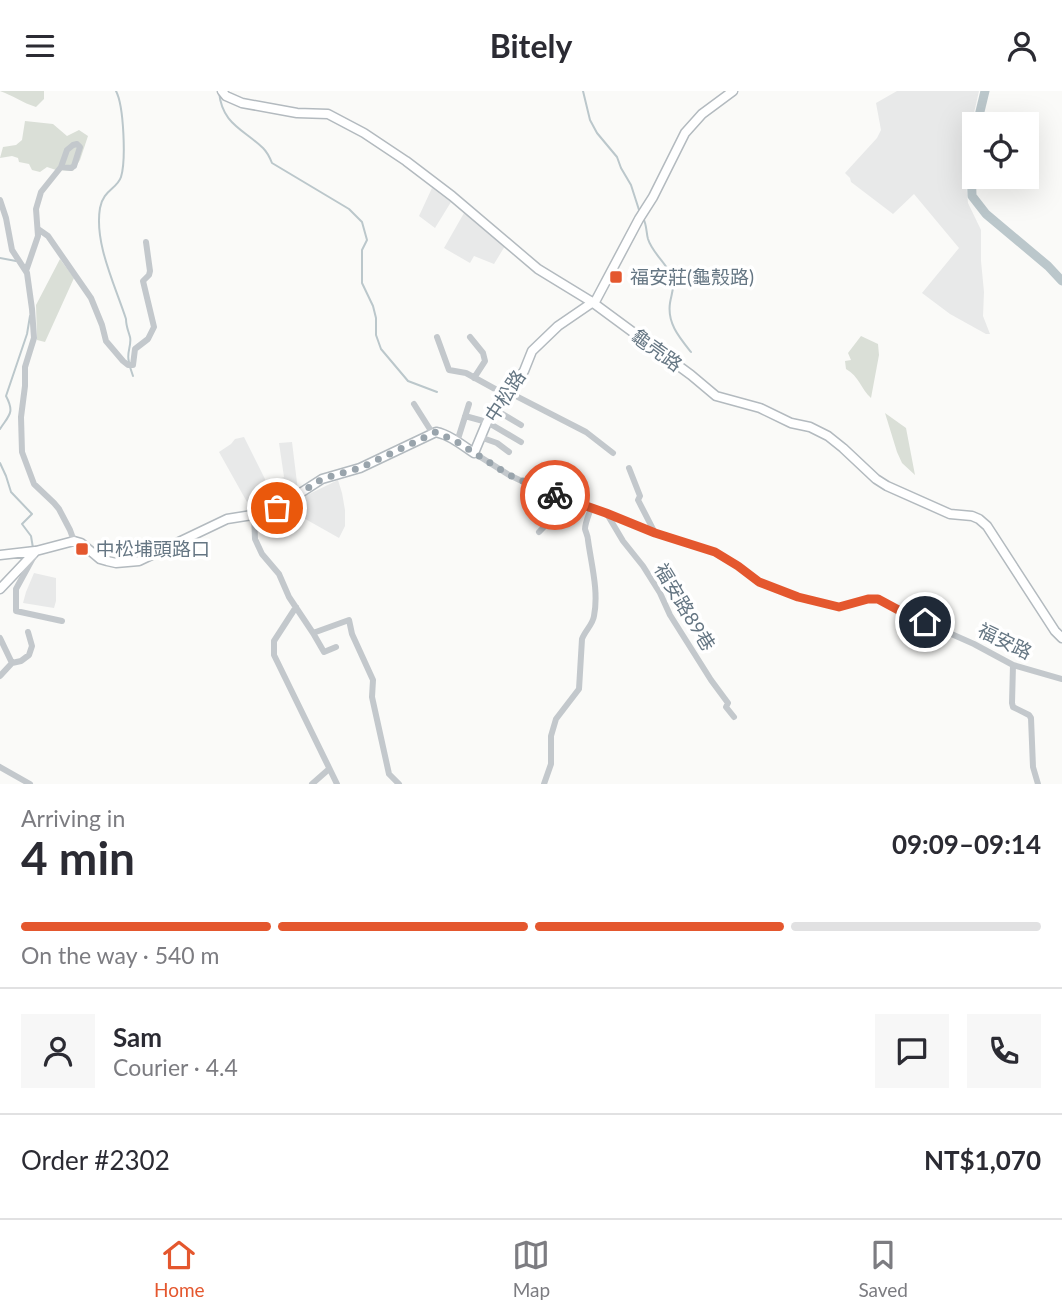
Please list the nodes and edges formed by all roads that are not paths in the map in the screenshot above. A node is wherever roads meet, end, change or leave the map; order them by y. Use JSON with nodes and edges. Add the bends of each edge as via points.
{"nodes":[{"id":1,"x":222,"y":91,"type":"edge"},
{"id":2,"x":733,"y":91,"type":"edge"},
{"id":3,"x":61,"y":167,"type":"dead end"},
{"id":4,"x":0,"y":200,"type":"edge"},
{"id":5,"x":38,"y":229,"type":"junction"},
{"id":6,"x":146,"y":242,"type":"dead end"},
{"id":7,"x":26,"y":271,"type":"junction"},
{"id":8,"x":592,"y":302,"type":"junction"},
{"id":9,"x":437,"y":337,"type":"dead end"},
{"id":10,"x":470,"y":337,"type":"dead end"},
{"id":11,"x":474,"y":378,"type":"junction"},
{"id":12,"x":507,"y":393,"type":"junction"},
{"id":13,"x":414,"y":404,"type":"dead end"},
{"id":14,"x":469,"y":404,"type":"dead end"},
{"id":15,"x":496,"y":410,"type":"junction"},
{"id":16,"x":465,"y":416,"type":"junction"},
{"id":17,"x":487,"y":422,"type":"junction"},
{"id":18,"x":521,"y":425,"type":"dead end"},
{"id":19,"x":433,"y":434,"type":"junction"},
{"id":20,"x":480,"y":437,"type":"junction"},
{"id":21,"x":457,"y":442,"type":"junction"},
{"id":22,"x":520,"y":442,"type":"dead end"},
{"id":23,"x":509,"y":452,"type":"dead end"},
{"id":24,"x":474,"y":453,"type":"junction"},
{"id":25,"x":613,"y":453,"type":"dead end"},
{"id":26,"x":629,"y":468,"type":"dead end"},
{"id":27,"x":569,"y":501,"type":"junction"},
{"id":28,"x":591,"y":508,"type":"junction"},
{"id":29,"x":606,"y":513,"type":"junction"},
{"id":30,"x":254,"y":515,"type":"junction"},
{"id":31,"x":539,"y":532,"type":"dead end"},
{"id":32,"x":655,"y":533,"type":"junction"},
{"id":33,"x":74,"y":541,"type":"junction"},
{"id":34,"x":36,"y":551,"type":"junction"},
{"id":35,"x":0,"y":555,"type":"edge"},
{"id":36,"x":0,"y":589,"type":"edge"},
{"id":37,"x":296,"y":607,"type":"junction"},
{"id":38,"x":62,"y":621,"type":"dead end"},
{"id":39,"x":28,"y":632,"type":"dead end"},
{"id":40,"x":313,"y":633,"type":"junction"},
{"id":41,"x":0,"y":638,"type":"edge"},
{"id":42,"x":1062,"y":638,"type":"edge"},
{"id":43,"x":337,"y":647,"type":"dead end"},
{"id":44,"x":12,"y":663,"type":"junction"},
{"id":45,"x":1013,"y":666,"type":"junction"},
{"id":46,"x":0,"y":676,"type":"edge"},
{"id":47,"x":1062,"y":679,"type":"edge"},
{"id":48,"x":734,"y":717,"type":"dead end"},
{"id":49,"x":0,"y":768,"type":"edge"},
{"id":50,"x":329,"y":769,"type":"junction"},
{"id":51,"x":30,"y":784,"type":"edge"},
{"id":52,"x":312,"y":784,"type":"edge"},
{"id":53,"x":337,"y":784,"type":"edge"},
{"id":54,"x":399,"y":784,"type":"edge"},
{"id":55,"x":544,"y":784,"type":"edge"},
{"id":56,"x":1038,"y":784,"type":"edge"}],
"edges":[{"from":1,"to":8,"type":"street","name":"龜壳路","via":[[242,103],[328,114],[364,133],[452,196],[538,269]]},
{"from":2,"to":8,"type":"street","name":"中松路","via":[[702,114],[685,134]]},
{"from":3,"to":5,"type":"street","via":[[41,192],[36,209]]},
{"from":4,"to":7,"type":"street","via":[[12,250]]},
{"from":5,"to":6,"type":"street","via":[[73,270],[91,298],[106,341],[128,365],[133,365],[135,349],[154,327],[143,281],[150,271]]},
{"from":5,"to":7,"type":"street"},
{"from":7,"to":33,"type":"street","via":[[34,338],[25,367],[20,441],[35,486],[59,509]]},
{"from":8,"to":12,"type":"street","name":"中松路","via":[[532,351]]},
{"from":8,"to":42,"type":"street","name":"龜壳路","via":[[716,396],[828,436],[887,486],[950,514],[979,519]]},
{"from":9,"to":11,"type":"street","via":[[449,370]]},
{"from":10,"to":11,"type":"street","via":[[485,361]]},
{"from":11,"to":12,"type":"street"},
{"from":12,"to":15,"type":"street","name":"中松路"},
{"from":12,"to":25,"type":"street","via":[[586,432]]},
{"from":13,"to":19,"type":"street"},
{"from":14,"to":16,"type":"street"},
{"from":15,"to":17,"type":"street","name":"中松路"},
{"from":15,"to":18,"type":"street"},
{"from":16,"to":17,"type":"street"},
{"from":16,"to":21,"type":"street"},
{"from":17,"to":20,"type":"street","name":"中松路"},
{"from":17,"to":22,"type":"street"},
{"from":19,"to":21,"type":"street"},
{"from":19,"to":30,"type":"street","via":[[360,468],[322,479],[277,508]]},
{"from":20,"to":23,"type":"street"},
{"from":20,"to":24,"type":"street","name":"中松路"},
{"from":21,"to":24,"type":"street"},
{"from":24,"to":27,"type":"street","name":"福安路","via":[[509,475]]},
{"from":26,"to":32,"type":"street","via":[[638,500]]},
{"from":27,"to":28,"type":"street","name":"福安路"},
{"from":27,"to":31,"type":"street"},
{"from":28,"to":29,"type":"street","name":"福安路"},
{"from":28,"to":55,"type":"street","via":[[585,528],[594,577],[594,618],[582,639],[579,689],[556,719]]},
{"from":29,"to":32,"type":"street","name":"福安路"},
{"from":29,"to":48,"type":"street","name":"福安路89巷"},
{"from":30,"to":33,"type":"street","via":[[226,519],[139,561],[107,561]]},
{"from":30,"to":37,"type":"street","via":[[255,539]]},
{"from":32,"to":45,"type":"street","name":"福安路","via":[[715,552],[759,582],[798,597],[839,607],[878,599]]},
{"from":33,"to":34,"type":"street"},
{"from":34,"to":35,"type":"street"},
{"from":34,"to":36,"type":"street"},
{"from":34,"to":38,"type":"street","via":[[16,589],[16,611]]},
{"from":37,"to":40,"type":"street"},
{"from":37,"to":50,"type":"street","via":[[272,648]]},
{"from":39,"to":44,"type":"street","via":[[29,655]]},
{"from":40,"to":43,"type":"street","via":[[324,652]]},
{"from":40,"to":54,"type":"street","via":[[349,621],[373,680],[372,697],[389,774]]},
{"from":41,"to":44,"type":"street"},
{"from":44,"to":46,"type":"street"},
{"from":45,"to":47,"type":"street","name":"福安路"},
{"from":45,"to":56,"type":"street","via":[[1012,703],[1031,717]]},
{"from":49,"to":51,"type":"street"},
{"from":50,"to":52,"type":"street"},
{"from":50,"to":53,"type":"street"}]}
